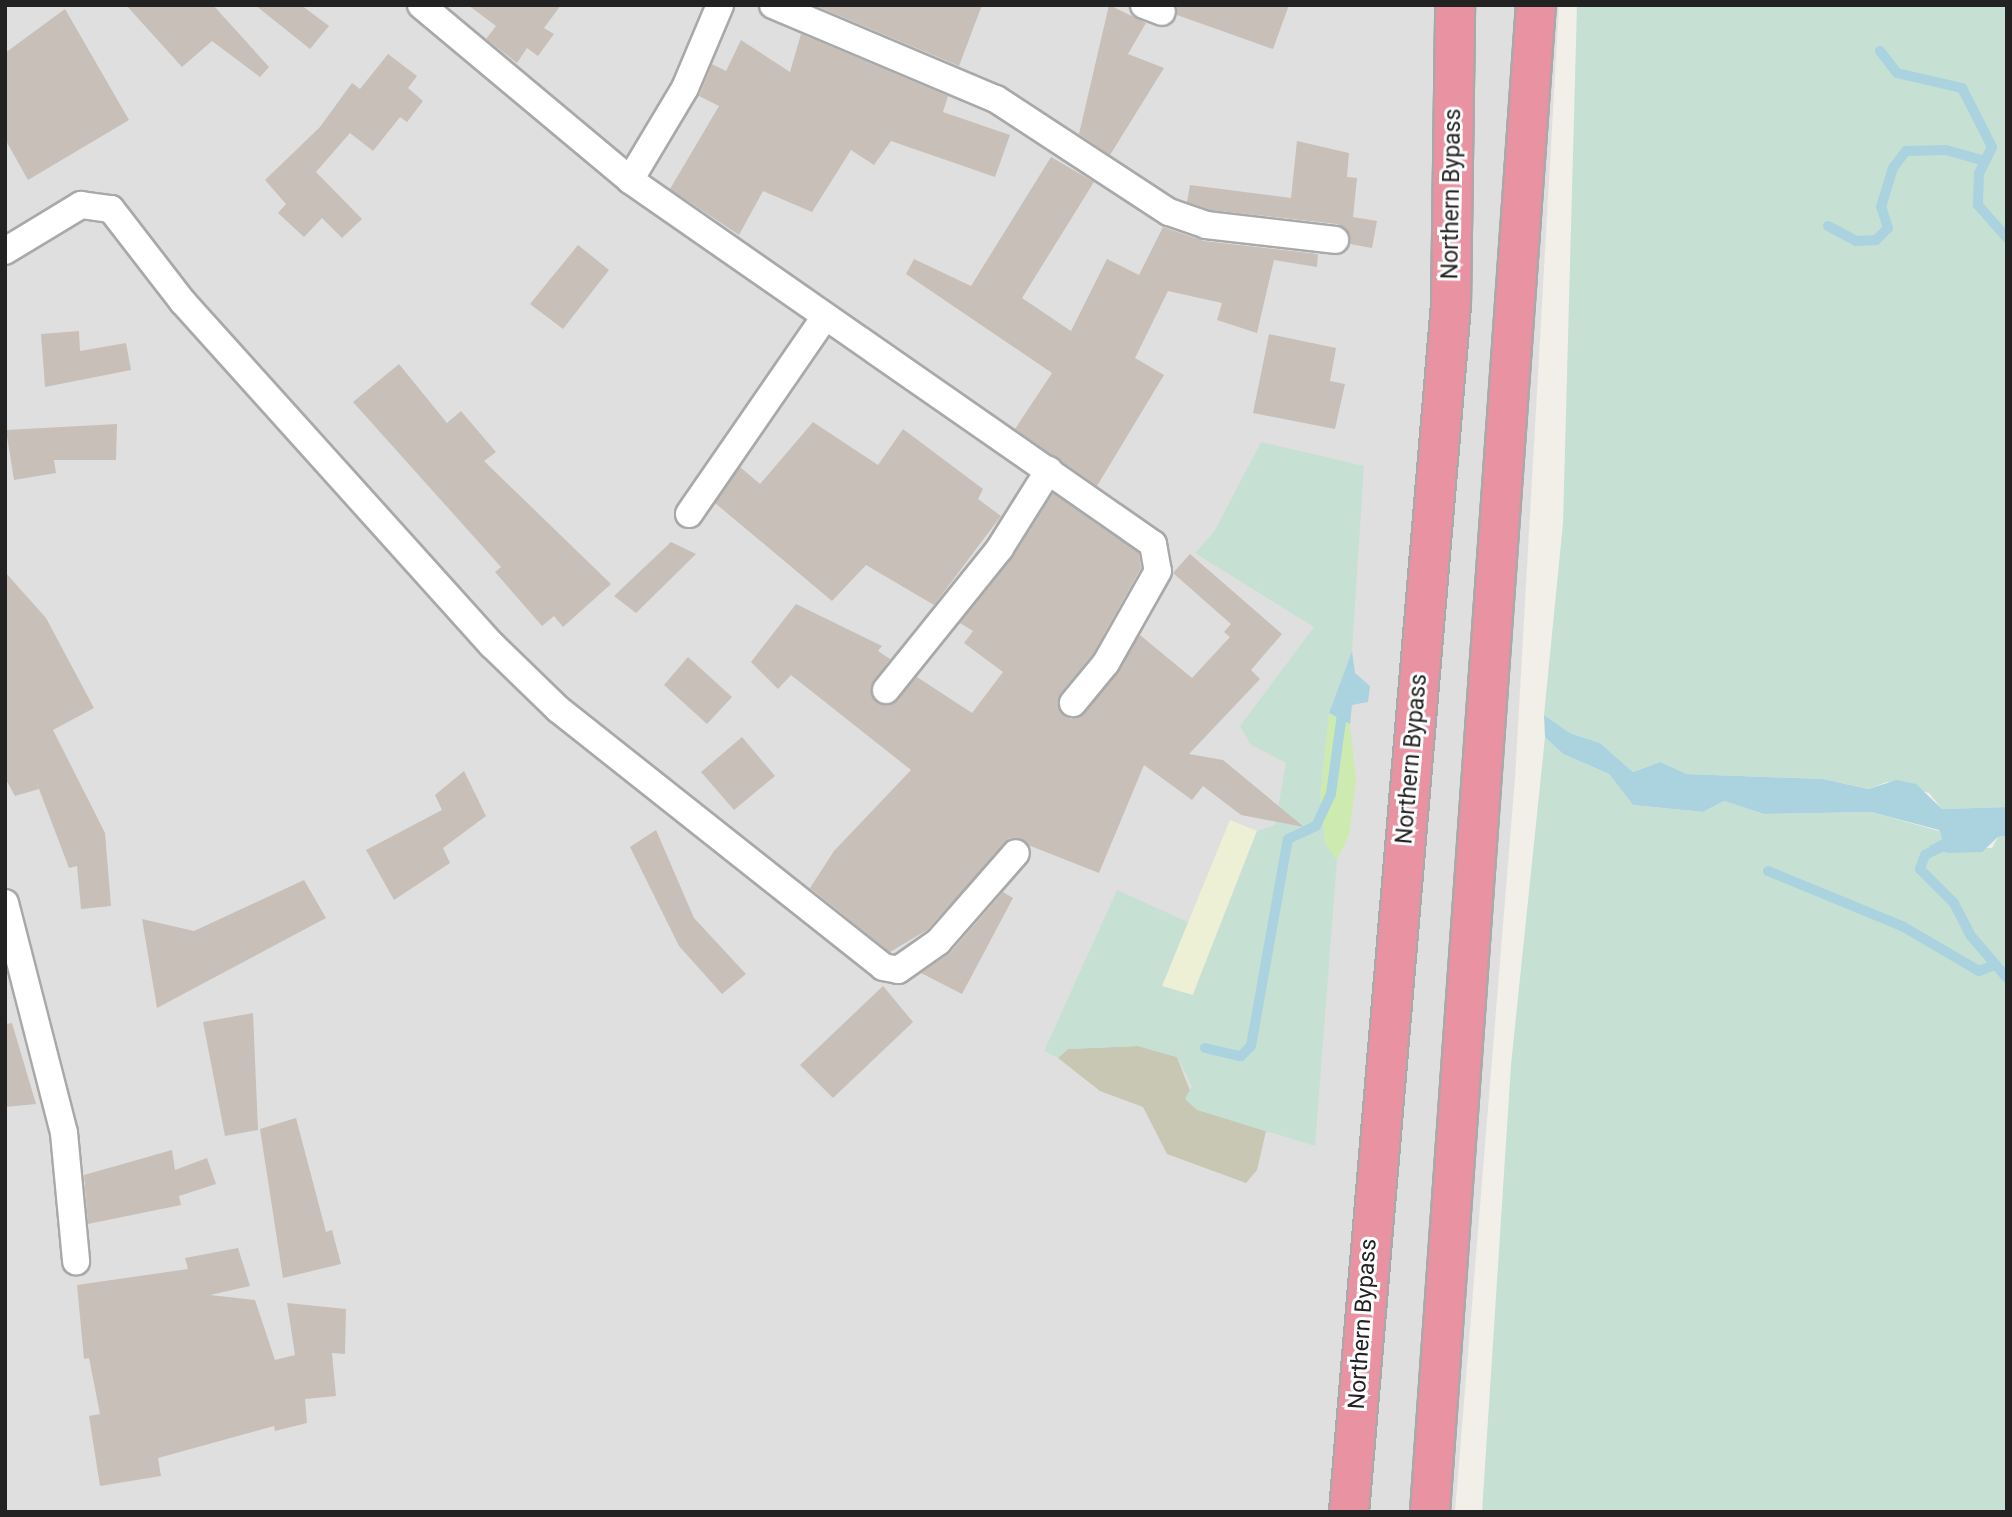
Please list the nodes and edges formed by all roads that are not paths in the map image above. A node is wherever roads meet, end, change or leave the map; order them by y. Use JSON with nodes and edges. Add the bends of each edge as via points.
{"nodes":[{"id":1,"x":421,"y":5,"type":"edge"},
{"id":2,"x":720,"y":5,"type":"edge"},
{"id":3,"x":773,"y":5,"type":"edge"},
{"id":4,"x":1455,"y":5,"type":"edge"},
{"id":5,"x":1536,"y":5,"type":"edge"},
{"id":6,"x":454,"y":15,"type":"edge"},
{"id":7,"x":630,"y":180,"type":"junction"},
{"id":8,"x":1335,"y":240,"type":"dead end"},
{"id":9,"x":5,"y":251,"type":"edge"},
{"id":10,"x":823,"y":320,"type":"junction"},
{"id":11,"x":1049,"y":470,"type":"junction"},
{"id":12,"x":689,"y":514,"type":"dead end"},
{"id":13,"x":886,"y":690,"type":"dead end"},
{"id":14,"x":1073,"y":703,"type":"dead end"},
{"id":15,"x":1016,"y":853,"type":"dead end"},
{"id":16,"x":5,"y":903,"type":"edge"},
{"id":17,"x":76,"y":1261,"type":"dead end"},
{"id":18,"x":1349,"y":1512,"type":"edge"},
{"id":19,"x":1430,"y":1512,"type":"edge"}],
"edges":[{"from":1,"to":6,"type":"street"},
{"from":2,"to":7,"type":"street","via":[[685,88]]},
{"from":3,"to":8,"type":"street","via":[[996,99],[1169,212],[1206,225]]},
{"from":4,"to":18,"type":"highway","name":"Northern Bypass","via":[[1451,304]]},
{"from":5,"to":19,"type":"highway"},
{"from":6,"to":7,"type":"street"},
{"from":7,"to":10,"type":"street"},
{"from":9,"to":15,"type":"street","via":[[81,205],[111,209],[191,312],[492,645],[558,709],[883,967],[898,970],[923,955]]},
{"from":10,"to":11,"type":"street"},
{"from":10,"to":12,"type":"street"},
{"from":11,"to":13,"type":"street","via":[[1000,548]]},
{"from":11,"to":14,"type":"street","via":[[1140,532],[1159,556],[1158,571],[1106,663]]},
{"from":16,"to":17,"type":"street","via":[[64,1133]]}]}
